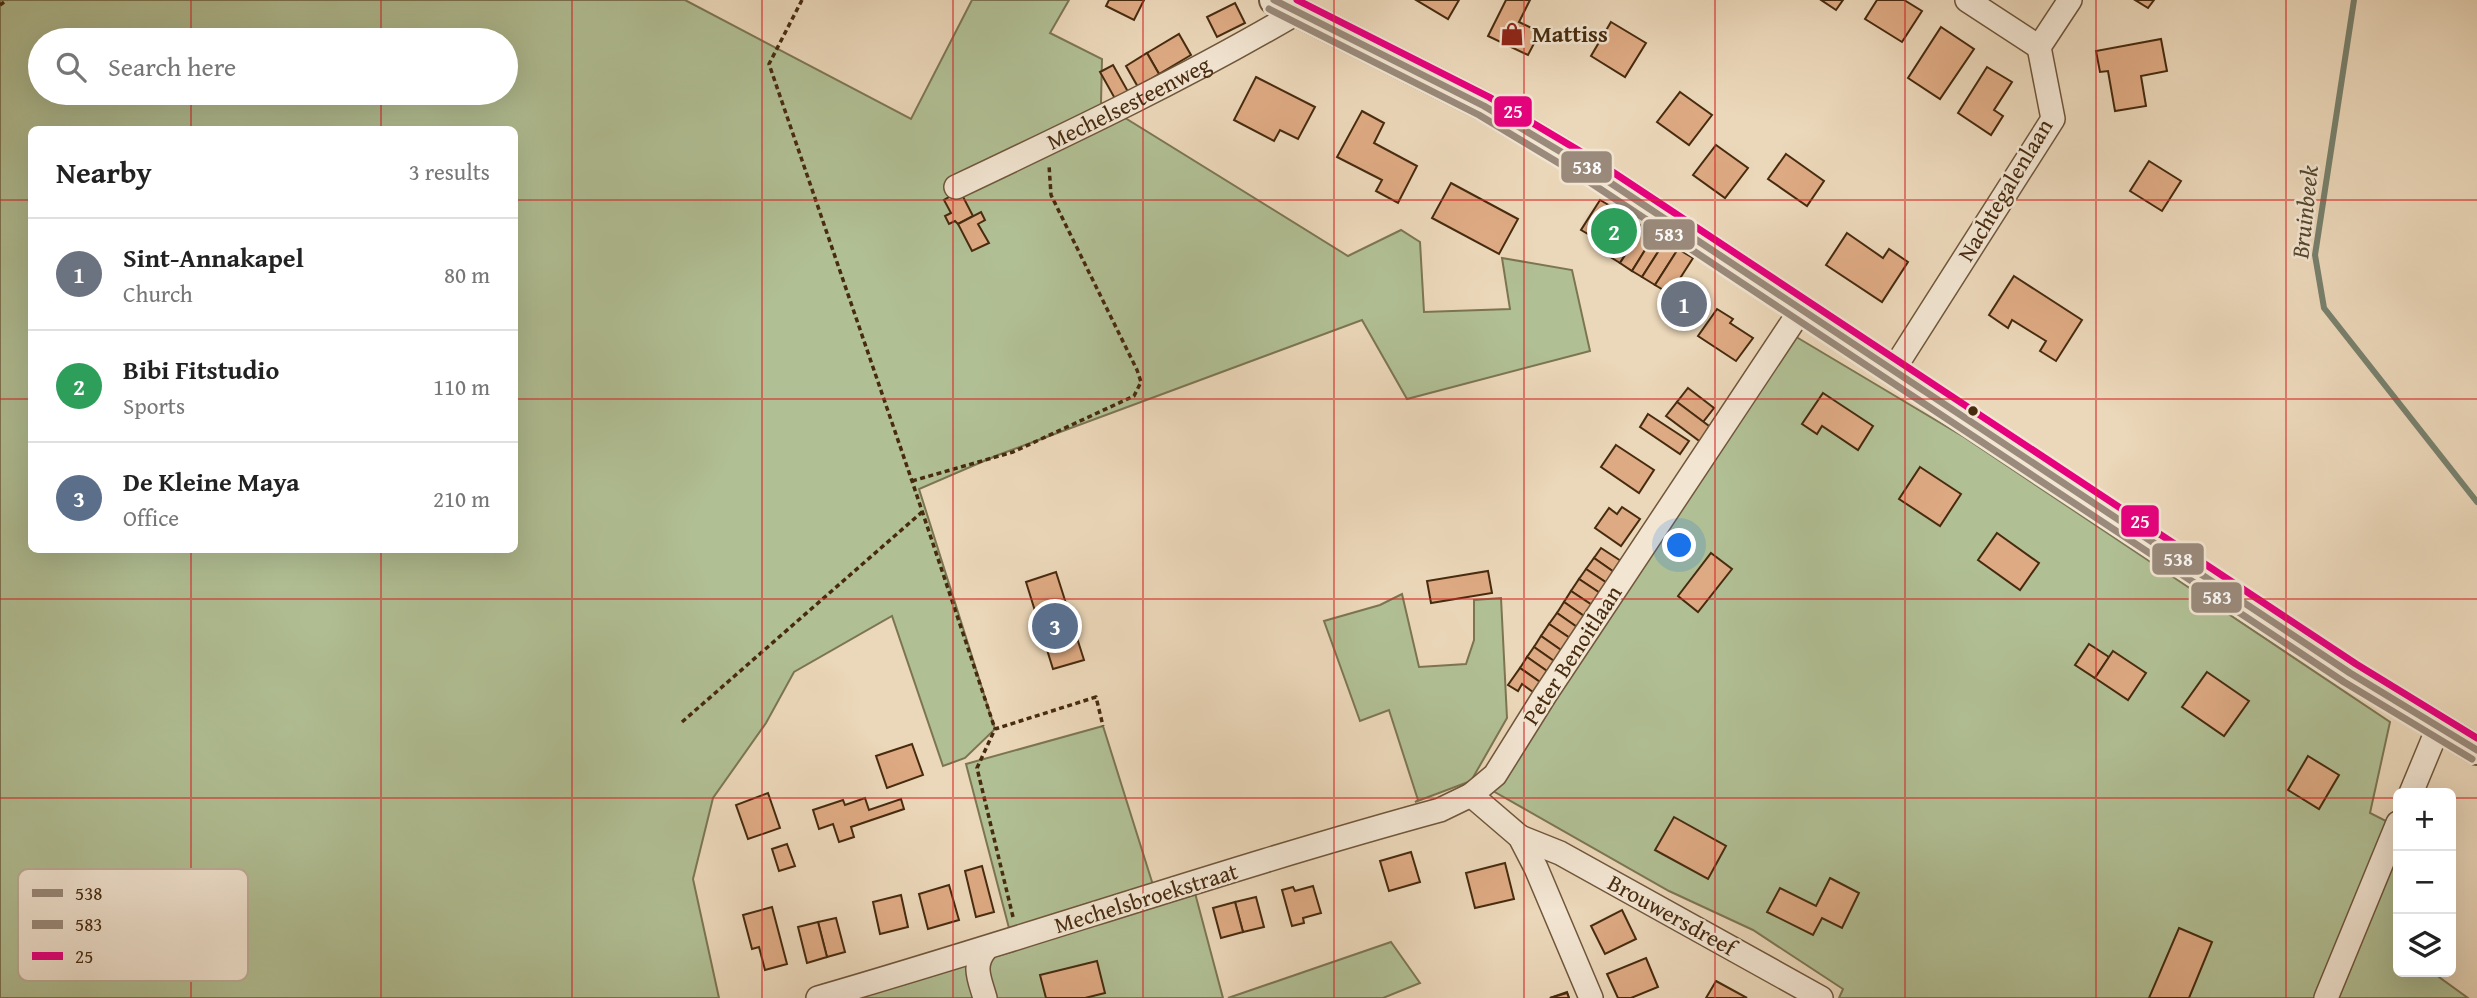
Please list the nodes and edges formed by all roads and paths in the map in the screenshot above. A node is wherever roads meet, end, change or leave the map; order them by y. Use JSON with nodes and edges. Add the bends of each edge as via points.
{"nodes":[{"id":1,"x":7,"y":0,"type":"edge"},
{"id":2,"x":802,"y":0,"type":"edge"},
{"id":3,"x":1967,"y":0,"type":"edge"},
{"id":4,"x":2070,"y":0,"type":"edge"},
{"id":5,"x":0,"y":5,"type":"edge"},
{"id":6,"x":1286,"y":6,"type":"edge"},
{"id":7,"x":2039,"y":47,"type":"junction"},
{"id":8,"x":1048,"y":144,"type":"junction"},
{"id":9,"x":956,"y":187,"type":"dead end"},
{"id":10,"x":1800,"y":311,"type":"junction"},
{"id":11,"x":1892,"y":372,"type":"junction"},
{"id":12,"x":912,"y":481,"type":"junction"},
{"id":13,"x":922,"y":512,"type":"junction"},
{"id":14,"x":681,"y":722,"type":"dead end"},
{"id":15,"x":1103,"y":726,"type":"dead end"},
{"id":16,"x":2438,"y":728,"type":"junction"},
{"id":17,"x":995,"y":729,"type":"junction"},
{"id":18,"x":2477,"y":750,"type":"edge"},
{"id":19,"x":2413,"y":788,"type":"edge"},
{"id":20,"x":1471,"y":795,"type":"junction"},
{"id":21,"x":2393,"y":835,"type":"edge"},
{"id":22,"x":1520,"y":837,"type":"junction"},
{"id":23,"x":1018,"y":938,"type":"junction"},
{"id":24,"x":985,"y":950,"type":"junction"},
{"id":25,"x":818,"y":998,"type":"edge"},
{"id":26,"x":985,"y":998,"type":"edge"},
{"id":27,"x":1591,"y":998,"type":"edge"},
{"id":28,"x":1821,"y":998,"type":"edge"},
{"id":29,"x":2326,"y":998,"type":"edge"}],
"edges":[{"from":1,"to":5,"type":"path"},
{"from":2,"to":12,"type":"path","via":[[769,64]]},
{"from":3,"to":7,"type":"street"},
{"from":4,"to":7,"type":"street"},
{"from":6,"to":8,"type":"street","name":"Mechelsesteenweg","via":[[1262,33]]},
{"from":6,"to":10,"type":"street","name":"Mechelsesteenweg","via":[[1484,106],[1588,168]]},
{"from":7,"to":11,"type":"street","name":"Nachtegalenlaan","via":[[2053,119]]},
{"from":8,"to":9,"type":"street","name":"Mechelsesteenweg"},
{"from":8,"to":12,"type":"path","via":[[1051,195],[1141,382],[1134,396],[1013,452]]},
{"from":10,"to":11,"type":"street","name":"Mechelsesteenweg"},
{"from":10,"to":20,"type":"street","name":"Peter Benoitlaan","via":[[1494,775]]},
{"from":11,"to":16,"type":"street","name":"Mechelsesteenweg"},
{"from":12,"to":13,"type":"path"},
{"from":13,"to":14,"type":"path"},
{"from":13,"to":17,"type":"path"},
{"from":15,"to":17,"type":"path","via":[[1096,696]]},
{"from":16,"to":18,"type":"street","name":"Mechelsesteenweg"},
{"from":16,"to":19,"type":"street"},
{"from":17,"to":23,"type":"path","via":[[976,768]]},
{"from":20,"to":22,"type":"street"},
{"from":20,"to":23,"type":"street","name":"Mechelsbroekstraat","via":[[1440,810]]},
{"from":21,"to":29,"type":"street"},
{"from":22,"to":27,"type":"street"},
{"from":22,"to":28,"type":"street","name":"Brouwersdreef","via":[[1560,853]]},
{"from":23,"to":24,"type":"street","name":"Mechelsbroekstraat"},
{"from":24,"to":25,"type":"street","name":"Mechelsbroekstraat"},
{"from":24,"to":26,"type":"street","via":[[977,968]]}]}
